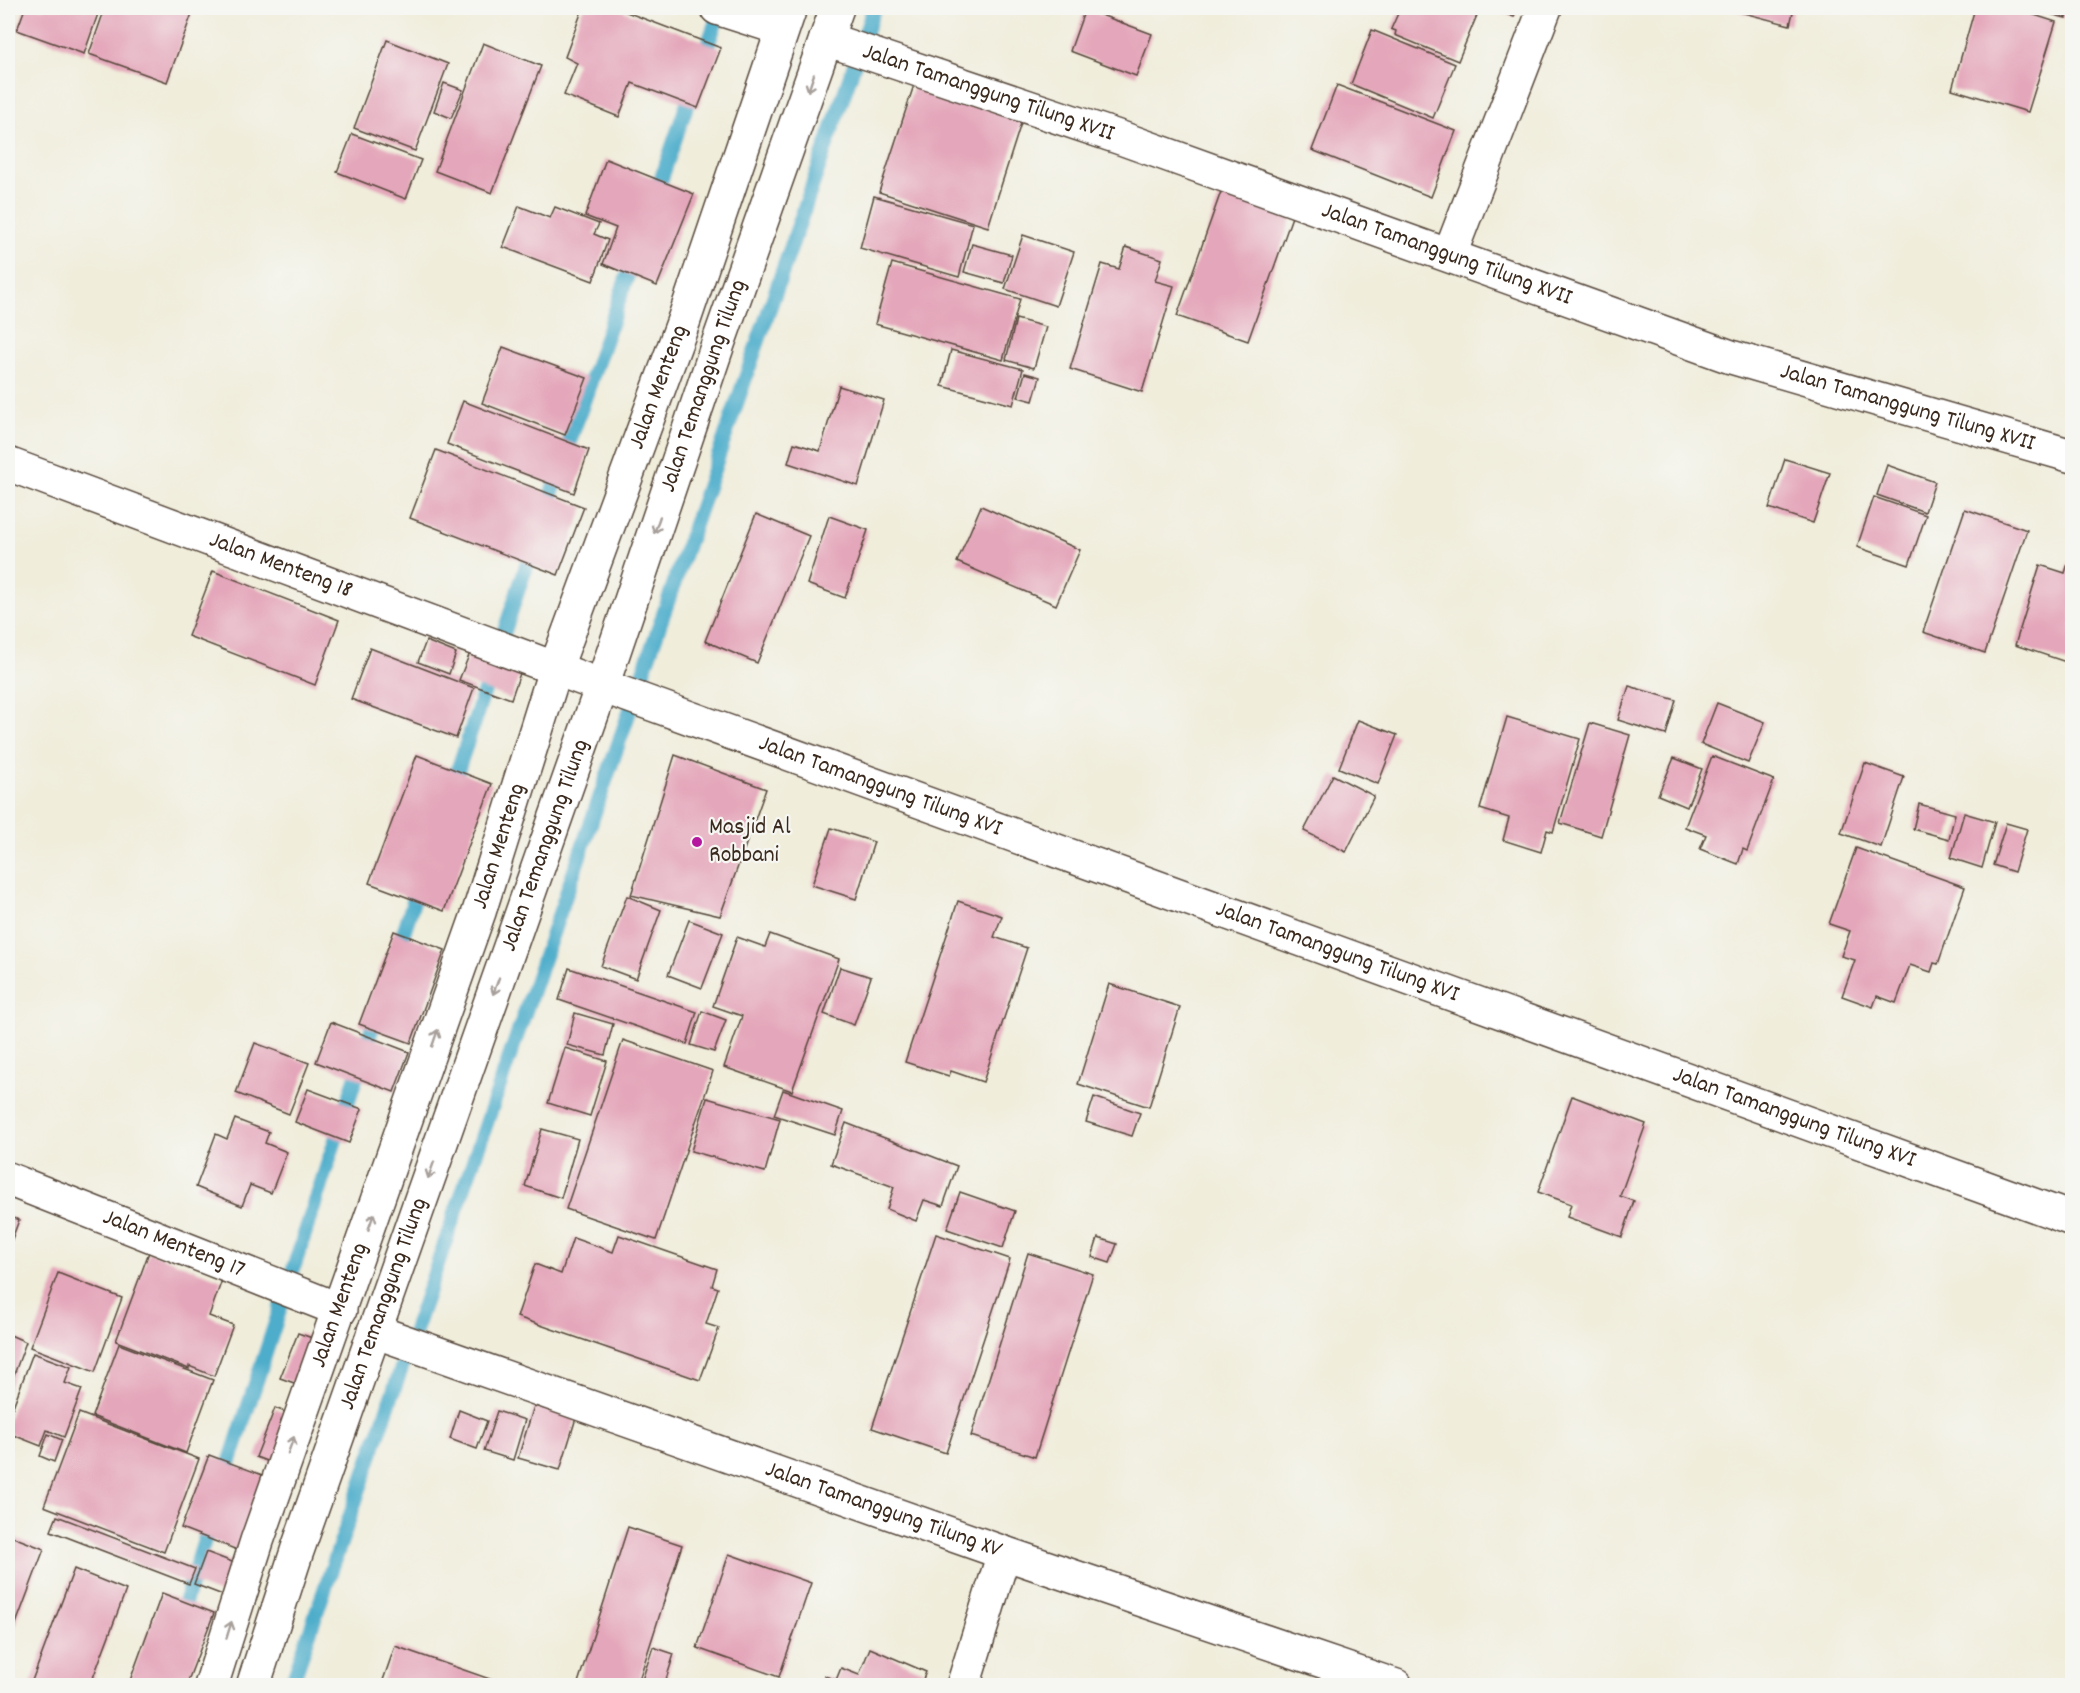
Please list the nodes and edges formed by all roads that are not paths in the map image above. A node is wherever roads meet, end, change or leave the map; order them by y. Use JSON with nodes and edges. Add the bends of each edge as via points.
{"nodes":[{"id":1,"x":717,"y":8,"type":"edge"},
{"id":2,"x":837,"y":8,"type":"edge"},
{"id":3,"x":1545,"y":8,"type":"edge"},
{"id":4,"x":786,"y":18,"type":"edge"},
{"id":5,"x":826,"y":39,"type":"junction"},
{"id":6,"x":1450,"y":254,"type":"junction"},
{"id":7,"x":2073,"y":456,"type":"edge"},
{"id":8,"x":8,"y":464,"type":"edge"},
{"id":9,"x":556,"y":667,"type":"junction"},
{"id":10,"x":602,"y":686,"type":"junction"},
{"id":11,"x":8,"y":1179,"type":"edge"},
{"id":12,"x":2073,"y":1219,"type":"edge"},
{"id":13,"x":340,"y":1310,"type":"junction"},
{"id":14,"x":374,"y":1331,"type":"junction"},
{"id":15,"x":1004,"y":1553,"type":"junction"},
{"id":16,"x":212,"y":1686,"type":"edge"},
{"id":17,"x":253,"y":1686,"type":"edge"},
{"id":18,"x":963,"y":1686,"type":"edge"},
{"id":19,"x":1396,"y":1686,"type":"edge"}],
"edges":[{"from":1,"to":4,"type":"street"},
{"from":2,"to":5,"type":"street","name":"Jalan Temanggung Tilung"},
{"from":3,"to":6,"type":"street"},
{"from":4,"to":9,"type":"street","name":"Jalan Menteng","via":[[684,320]]},
{"from":5,"to":6,"type":"street","name":"Jalan Tamanggung Tilung XVII"},
{"from":5,"to":10,"type":"street","name":"Jalan Temanggung Tilung","one_way":true},
{"from":6,"to":7,"type":"street","name":"Jalan Tamanggung Tilung XVII","via":[[1731,357]]},
{"from":8,"to":9,"type":"street","name":"Jalan Menteng 18"},
{"from":9,"to":10,"type":"street","name":"Jalan Menteng 18"},
{"from":13,"to":9,"type":"street","name":"Jalan Menteng","one_way":true,"via":[[479,912]]},
{"from":10,"to":12,"type":"street","name":"Jalan Tamanggung Tilung XVI"},
{"from":10,"to":14,"type":"street","name":"Jalan Temanggung Tilung","one_way":true},
{"from":11,"to":13,"type":"street","name":"Jalan Menteng 17"},
{"from":16,"to":13,"type":"street","name":"Jalan Menteng","one_way":true,"via":[[257,1541]]},
{"from":14,"to":15,"type":"street","name":"Jalan Tamanggung Tilung XV"},
{"from":14,"to":17,"type":"street","name":"Jalan Temanggung Tilung"},
{"from":15,"to":18,"type":"street"},
{"from":15,"to":19,"type":"street","name":"Jalan Tamanggung Tilung XV"}]}
